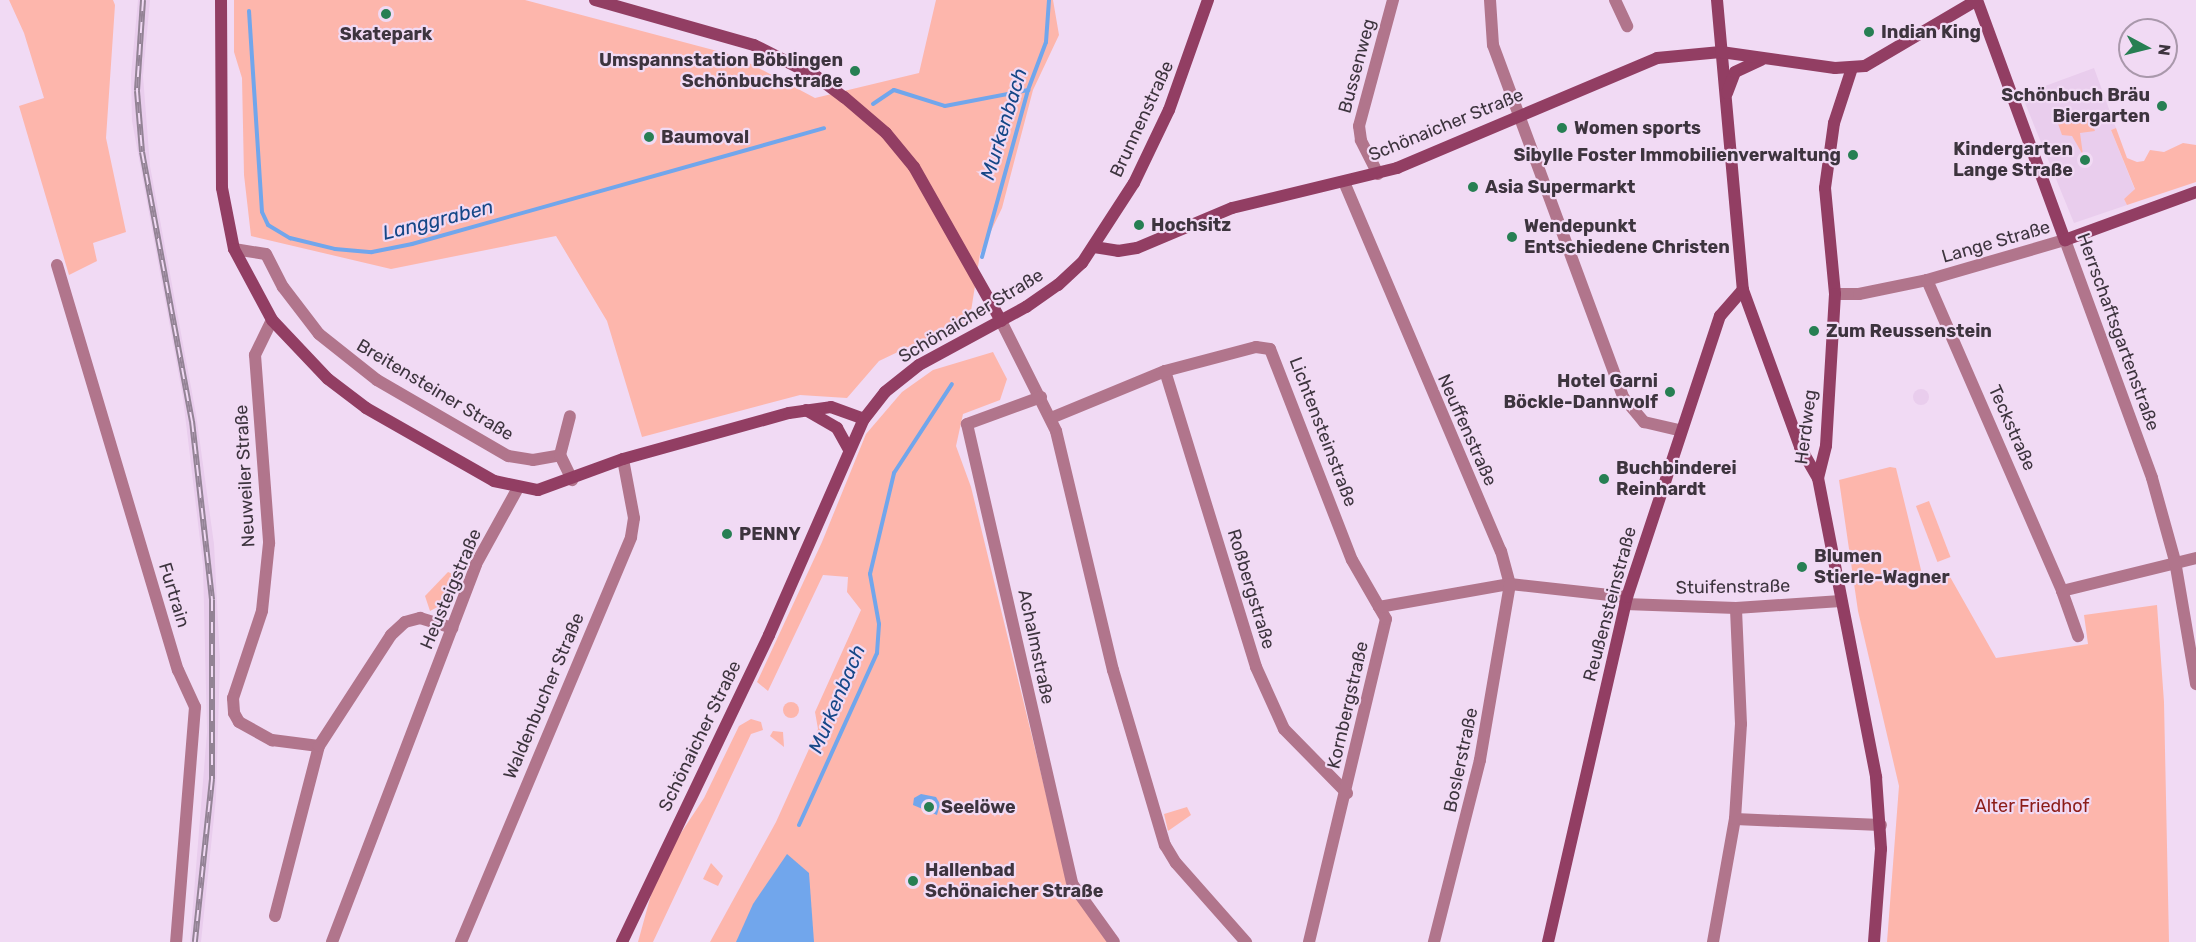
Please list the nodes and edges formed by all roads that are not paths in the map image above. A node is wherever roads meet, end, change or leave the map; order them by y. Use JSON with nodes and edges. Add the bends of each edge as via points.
{"nodes":[{"id":1,"x":221,"y":0,"type":"edge"},
{"id":2,"x":595,"y":0,"type":"edge"},
{"id":3,"x":1209,"y":0,"type":"edge"},
{"id":4,"x":1394,"y":0,"type":"edge"},
{"id":5,"x":1490,"y":0,"type":"edge"},
{"id":6,"x":1615,"y":0,"type":"edge"},
{"id":7,"x":1717,"y":0,"type":"edge"},
{"id":8,"x":1977,"y":0,"type":"edge"},
{"id":9,"x":1627,"y":26,"type":"dead end"},
{"id":10,"x":1721,"y":52,"type":"junction"},
{"id":11,"x":1764,"y":59,"type":"junction"},
{"id":12,"x":1852,"y":68,"type":"junction"},
{"id":13,"x":1726,"y":106,"type":"junction"},
{"id":14,"x":1522,"y":115,"type":"junction"},
{"id":15,"x":1378,"y":174,"type":"junction"},
{"id":16,"x":1344,"y":182,"type":"junction"},
{"id":17,"x":2196,"y":192,"type":"edge"},
{"id":18,"x":2066,"y":240,"type":"junction"},
{"id":19,"x":1094,"y":247,"type":"junction"},
{"id":20,"x":234,"y":249,"type":"junction"},
{"id":21,"x":57,"y":265,"type":"dead end"},
{"id":22,"x":1927,"y":280,"type":"junction"},
{"id":23,"x":1743,"y":290,"type":"junction"},
{"id":24,"x":1835,"y":294,"type":"junction"},
{"id":25,"x":272,"y":320,"type":"junction"},
{"id":26,"x":1001,"y":321,"type":"junction"},
{"id":27,"x":1165,"y":371,"type":"junction"},
{"id":28,"x":1041,"y":397,"type":"junction"},
{"id":29,"x":805,"y":410,"type":"junction"},
{"id":30,"x":570,"y":416,"type":"dead end"},
{"id":31,"x":1052,"y":418,"type":"junction"},
{"id":32,"x":864,"y":419,"type":"junction"},
{"id":33,"x":1680,"y":430,"type":"junction"},
{"id":34,"x":849,"y":450,"type":"junction"},
{"id":35,"x":560,"y":455,"type":"junction"},
{"id":36,"x":623,"y":459,"type":"junction"},
{"id":37,"x":1818,"y":478,"type":"junction"},
{"id":38,"x":572,"y":480,"type":"junction"},
{"id":39,"x":518,"y":488,"type":"junction"},
{"id":40,"x":2196,"y":558,"type":"edge"},
{"id":41,"x":2175,"y":561,"type":"junction"},
{"id":42,"x":1510,"y":584,"type":"junction"},
{"id":43,"x":2062,"y":591,"type":"junction"},
{"id":44,"x":1626,"y":601,"type":"junction"},
{"id":45,"x":1841,"y":601,"type":"junction"},
{"id":46,"x":1379,"y":607,"type":"junction"},
{"id":47,"x":1736,"y":608,"type":"junction"},
{"id":48,"x":453,"y":628,"type":"junction"},
{"id":49,"x":2078,"y":636,"type":"dead end"},
{"id":50,"x":2196,"y":684,"type":"edge"},
{"id":51,"x":319,"y":746,"type":"junction"},
{"id":52,"x":1347,"y":793,"type":"junction"},
{"id":53,"x":1735,"y":819,"type":"junction"},
{"id":54,"x":1881,"y":825,"type":"junction"},
{"id":55,"x":275,"y":916,"type":"dead end"},
{"id":56,"x":176,"y":942,"type":"edge"},
{"id":57,"x":332,"y":942,"type":"edge"},
{"id":58,"x":461,"y":942,"type":"edge"},
{"id":59,"x":622,"y":942,"type":"edge"},
{"id":60,"x":1114,"y":942,"type":"edge"},
{"id":61,"x":1246,"y":942,"type":"edge"},
{"id":62,"x":1310,"y":942,"type":"edge"},
{"id":63,"x":1434,"y":942,"type":"edge"},
{"id":64,"x":1548,"y":942,"type":"edge"},
{"id":65,"x":1713,"y":942,"type":"edge"},
{"id":66,"x":1874,"y":942,"type":"edge"}],
"edges":[{"from":1,"to":20,"type":"street","via":[[222,188]]},
{"from":2,"to":26,"type":"street","via":[[754,45],[817,77],[886,133],[903,152],[932,195]]},
{"from":3,"to":19,"type":"street","name":"Brunnenstraße","via":[[1169,110],[1134,183]]},
{"from":4,"to":15,"type":"street","name":"Bussenweg","via":[[1359,126],[1361,140]]},
{"from":5,"to":14,"type":"street","via":[[1493,45]]},
{"from":6,"to":9,"type":"street"},
{"from":7,"to":10,"type":"street"},
{"from":8,"to":12,"type":"street","via":[[1882,59]]},
{"from":8,"to":18,"type":"street","name":"Herrschaftsgartenstraße"},
{"from":10,"to":11,"type":"street","name":"Schönaicher Straße"},
{"from":10,"to":13,"type":"street"},
{"from":10,"to":14,"type":"street","name":"Schönaicher Straße","via":[[1657,58]]},
{"from":11,"to":12,"type":"street","name":"Schönaicher Straße"},
{"from":11,"to":13,"type":"street","via":[[1735,72],[1728,84]]},
{"from":12,"to":24,"type":"street","name":"Herdweg","via":[[1833,123],[1825,188]]},
{"from":13,"to":23,"type":"street"},
{"from":14,"to":15,"type":"street","name":"Schönaicher Straße"},
{"from":14,"to":33,"type":"street","via":[[1623,398],[1644,422]]},
{"from":15,"to":16,"type":"street","name":"Schönaicher Straße"},
{"from":16,"to":19,"type":"street","name":"Schönaicher Straße","via":[[1232,208],[1137,248],[1118,252]]},
{"from":16,"to":42,"type":"street","name":"Neuffenstraße","via":[[1501,551]]},
{"from":17,"to":18,"type":"street","name":"Lange Straße"},
{"from":18,"to":22,"type":"street","name":"Lange Straße"},
{"from":18,"to":41,"type":"street","name":"Herrschaftsgartenstraße","via":[[2124,396]]},
{"from":19,"to":26,"type":"street","name":"Schönaicher Straße","via":[[1058,285]]},
{"from":20,"to":25,"type":"street"},
{"from":20,"to":35,"type":"street","name":"Breitensteiner Straße","via":[[266,254],[283,287],[319,334],[377,380],[508,456],[533,460]]},
{"from":21,"to":56,"type":"street","name":"Furtrain","via":[[178,670],[195,707]]},
{"from":22,"to":24,"type":"street","name":"Lange Straße","via":[[1859,294]]},
{"from":22,"to":43,"type":"street","name":"Teckstraße"},
{"from":23,"to":33,"type":"street","name":"Reußensteinstraße","via":[[1720,316]]},
{"from":23,"to":37,"type":"street","via":[[1800,447]]},
{"from":24,"to":37,"type":"street","name":"Herdweg","via":[[1826,446]]},
{"from":25,"to":39,"type":"street","via":[[328,379],[366,408],[494,481]]},
{"from":25,"to":51,"type":"street","name":"Neuweiler Straße","via":[[255,355],[269,543],[262,611],[233,698],[234,713],[239,722],[272,740]]},
{"from":26,"to":28,"type":"street"},
{"from":26,"to":32,"type":"street","name":"Schönaicher Straße","via":[[919,365],[885,392]]},
{"from":27,"to":31,"type":"street","name":"Lichtensteinstraße"},
{"from":27,"to":46,"type":"street","name":"Lichtensteinstraße","via":[[1256,347],[1270,349],[1352,560]]},
{"from":27,"to":52,"type":"street","name":"Roßbergstraße","via":[[1256,667],[1284,729]]},
{"from":28,"to":31,"type":"street"},
{"from":28,"to":60,"type":"street","name":"Achalmstraße","via":[[968,424],[1073,885]]},
{"from":29,"to":32,"type":"street","via":[[831,407]]},
{"from":29,"to":34,"type":"street","via":[[837,428]]},
{"from":29,"to":36,"type":"street"},
{"from":30,"to":35,"type":"street"},
{"from":31,"to":61,"type":"street","via":[[1113,670],[1165,845],[1176,863]]},
{"from":32,"to":34,"type":"street","name":"Schönaicher Straße"},
{"from":33,"to":44,"type":"street","name":"Reußensteinstraße"},
{"from":34,"to":59,"type":"street","name":"Schönaicher Straße","via":[[769,635]]},
{"from":35,"to":38,"type":"street"},
{"from":36,"to":38,"type":"street"},
{"from":36,"to":58,"type":"street","name":"Waldenbucher Straße","via":[[634,518],[631,537]]},
{"from":37,"to":45,"type":"street","name":"Herdweg"},
{"from":38,"to":39,"type":"street","via":[[538,490]]},
{"from":39,"to":48,"type":"street","name":"Heusteigstraße","via":[[476,564]]},
{"from":40,"to":41,"type":"street"},
{"from":41,"to":43,"type":"street"},
{"from":41,"to":50,"type":"street","name":"Herrschaftsgartenstraße"},
{"from":42,"to":44,"type":"street"},
{"from":42,"to":46,"type":"street"},
{"from":42,"to":63,"type":"street","name":"Boslerstraße","via":[[1480,760]]},
{"from":43,"to":49,"type":"street","name":"Teckstraße"},
{"from":44,"to":47,"type":"street","name":"Stuifenstraße"},
{"from":44,"to":64,"type":"street","name":"Reußensteinstraße"},
{"from":45,"to":47,"type":"street","name":"Stuifenstraße"},
{"from":45,"to":54,"type":"street","name":"Herdweg","via":[[1876,777]]},
{"from":46,"to":52,"type":"street","name":"Kornbergstraße","via":[[1386,619]]},
{"from":47,"to":53,"type":"street","via":[[1741,724]]},
{"from":48,"to":51,"type":"street","via":[[420,618],[405,622],[391,635]]},
{"from":48,"to":57,"type":"street","name":"Heusteigstraße"},
{"from":51,"to":55,"type":"street"},
{"from":52,"to":62,"type":"street","name":"Kornbergstraße"},
{"from":53,"to":54,"type":"street"},
{"from":53,"to":65,"type":"street"},
{"from":54,"to":66,"type":"street","name":"Herdweg"}]}
